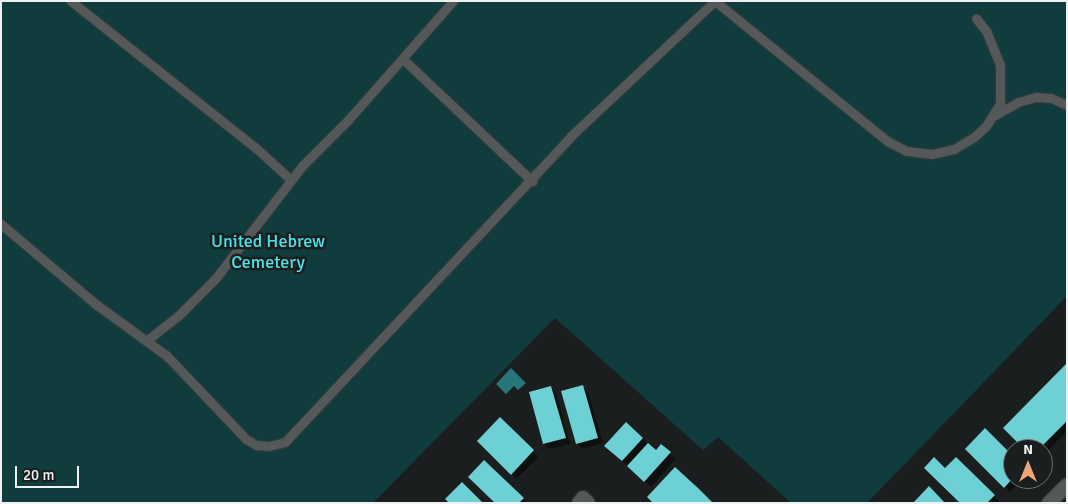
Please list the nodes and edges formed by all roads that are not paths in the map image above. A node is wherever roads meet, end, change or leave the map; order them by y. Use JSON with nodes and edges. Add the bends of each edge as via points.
{"nodes":[{"id":1,"x":71,"y":1,"type":"edge"},
{"id":2,"x":453,"y":1,"type":"edge"},
{"id":3,"x":715,"y":1,"type":"edge"},
{"id":4,"x":976,"y":18,"type":"dead end"},
{"id":5,"x":403,"y":59,"type":"junction"},
{"id":6,"x":1067,"y":105,"type":"edge"},
{"id":7,"x":994,"y":115,"type":"junction"},
{"id":8,"x":291,"y":180,"type":"junction"},
{"id":9,"x":532,"y":180,"type":"junction"},
{"id":10,"x":1,"y":224,"type":"edge"},
{"id":11,"x":146,"y":341,"type":"junction"},
{"id":12,"x":1066,"y":487,"type":"edge"},
{"id":13,"x":579,"y":503,"type":"edge"},
{"id":14,"x":588,"y":503,"type":"edge"},
{"id":15,"x":1049,"y":503,"type":"edge"}],
"edges":[{"from":1,"to":8,"type":"lane","via":[[256,148]]},
{"from":2,"to":5,"type":"lane"},
{"from":3,"to":7,"type":"lane","via":[[887,141],[906,150],[932,154],[954,149],[974,137]]},
{"from":3,"to":9,"type":"lane","via":[[603,103]]},
{"from":4,"to":7,"type":"lane","via":[[986,31],[1000,65],[1002,93]]},
{"from":5,"to":8,"type":"lane"},
{"from":5,"to":9,"type":"lane"},
{"from":6,"to":7,"type":"lane","via":[[1050,98],[1036,97]]},
{"from":8,"to":11,"type":"lane","via":[[214,279],[179,315]]},
{"from":9,"to":11,"type":"lane","via":[[285,442],[256,445],[246,439],[167,356]]},
{"from":10,"to":11,"type":"lane","via":[[97,305]]},
{"from":12,"to":15,"type":"street"},
{"from":13,"to":14,"type":"street","via":[[583,498]]}]}
